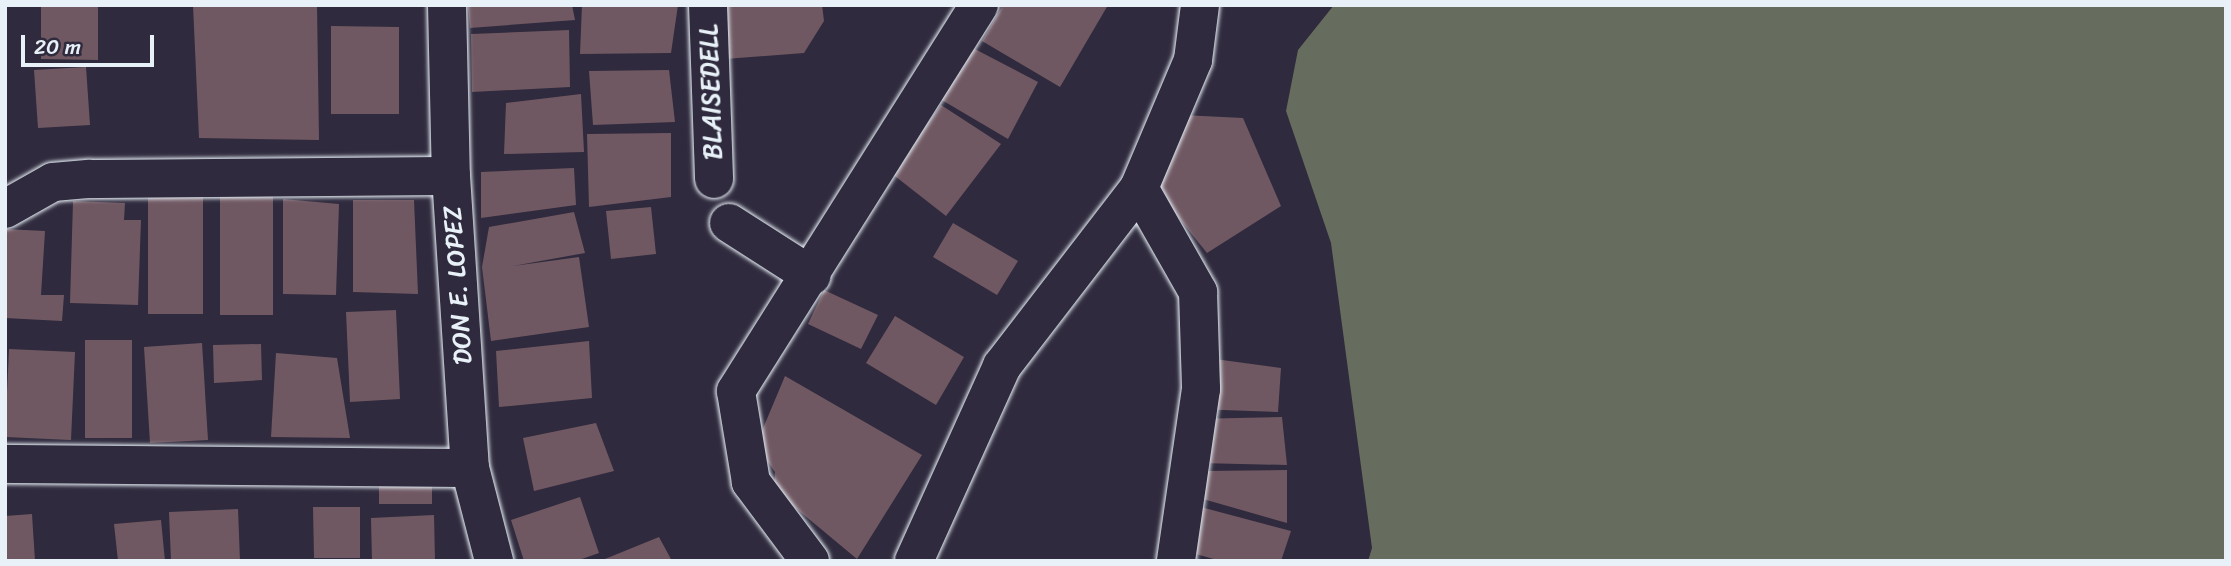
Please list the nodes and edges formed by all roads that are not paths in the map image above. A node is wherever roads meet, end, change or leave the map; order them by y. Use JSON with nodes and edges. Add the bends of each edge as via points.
{"nodes":[{"id":1,"x":447,"y":5,"type":"edge"},
{"id":2,"x":708,"y":5,"type":"edge"},
{"id":3,"x":979,"y":5,"type":"edge"},
{"id":4,"x":1200,"y":5,"type":"edge"},
{"id":5,"x":451,"y":176,"type":"junction"},
{"id":6,"x":714,"y":179,"type":"dead end"},
{"id":7,"x":1139,"y":188,"type":"junction"},
{"id":8,"x":5,"y":209,"type":"edge"},
{"id":9,"x":729,"y":223,"type":"dead end"},
{"id":10,"x":812,"y":275,"type":"junction"},
{"id":11,"x":5,"y":464,"type":"edge"},
{"id":12,"x":470,"y":468,"type":"junction"},
{"id":13,"x":494,"y":561,"type":"edge"},
{"id":14,"x":810,"y":561,"type":"edge"},
{"id":15,"x":914,"y":561,"type":"edge"},
{"id":16,"x":1175,"y":561,"type":"edge"}],
"edges":[{"from":1,"to":5,"type":"street","name":"DON E. LOPEZ"},
{"from":2,"to":6,"type":"street","name":"BLAISEDELL"},
{"from":3,"to":10,"type":"street"},
{"from":4,"to":7,"type":"street","via":[[1193,60]]},
{"from":5,"to":8,"type":"street","via":[[90,179],[53,182]]},
{"from":5,"to":12,"type":"street","name":"DON E. LOPEZ"},
{"from":7,"to":15,"type":"street","via":[[1002,366]]},
{"from":7,"to":16,"type":"street","via":[[1198,292],[1201,389]]},
{"from":9,"to":10,"type":"street"},
{"from":10,"to":14,"type":"street","via":[[736,391],[751,482]]},
{"from":11,"to":12,"type":"street"},
{"from":12,"to":13,"type":"street","name":"DON E. LOPEZ"}]}
